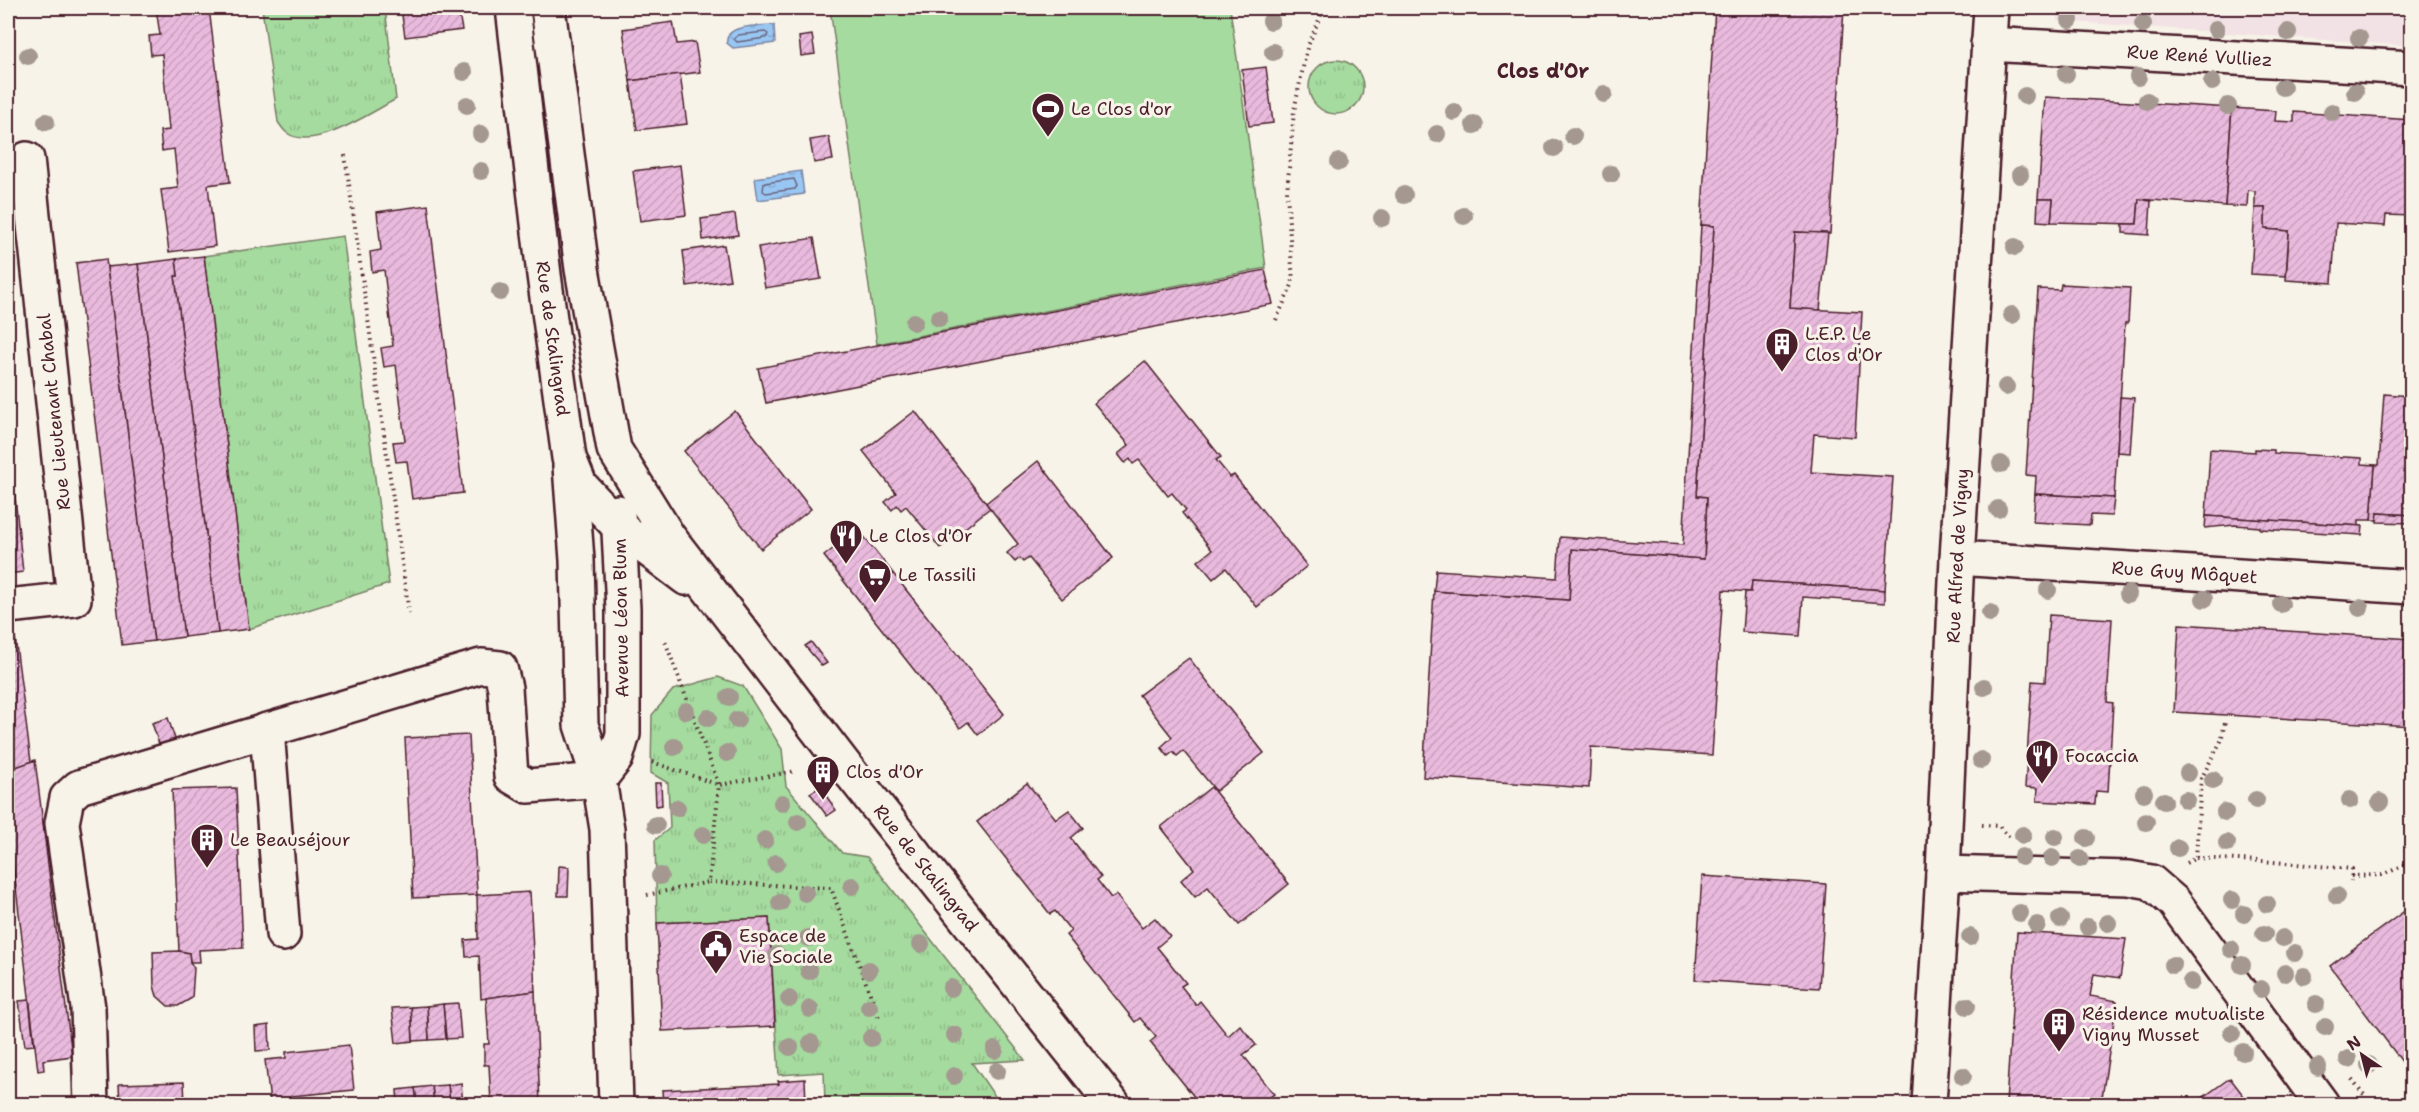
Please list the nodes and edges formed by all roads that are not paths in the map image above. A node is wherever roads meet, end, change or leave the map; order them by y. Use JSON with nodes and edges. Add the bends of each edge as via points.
{"nodes":[{"id":1,"x":513,"y":8,"type":"edge"},
{"id":2,"x":548,"y":8,"type":"edge"},
{"id":3,"x":1991,"y":8,"type":"edge"},
{"id":4,"x":1988,"y":44,"type":"junction"},
{"id":5,"x":2412,"y":68,"type":"edge"},
{"id":6,"x":27,"y":159,"type":"dead end"},
{"id":7,"x":614,"y":449,"type":"junction"},
{"id":8,"x":569,"y":458,"type":"junction"},
{"id":9,"x":620,"y":528,"type":"junction"},
{"id":10,"x":668,"y":536,"type":"junction"},
{"id":11,"x":1957,"y":558,"type":"junction"},
{"id":12,"x":577,"y":560,"type":"junction"},
{"id":13,"x":2412,"y":588,"type":"edge"},
{"id":14,"x":720,"y":601,"type":"junction"},
{"id":15,"x":8,"y":606,"type":"edge"},
{"id":16,"x":267,"y":730,"type":"junction"},
{"id":17,"x":600,"y":780,"type":"junction"},
{"id":18,"x":1943,"y":873,"type":"junction"},
{"id":19,"x":283,"y":934,"type":"dead end"},
{"id":20,"x":91,"y":1104,"type":"edge"},
{"id":21,"x":616,"y":1104,"type":"edge"},
{"id":22,"x":1113,"y":1104,"type":"edge"},
{"id":23,"x":1929,"y":1104,"type":"edge"},
{"id":24,"x":2322,"y":1104,"type":"edge"}],
"edges":[{"from":1,"to":8,"type":"street","name":"Rue de Stalingrad"},
{"from":2,"to":7,"type":"street","name":"Rue de Stalingrad","via":[[582,269]]},
{"from":3,"to":4,"type":"street","name":"Rue Alfred de Vigny"},
{"from":4,"to":5,"type":"street","name":"Rue René Vulliez"},
{"from":4,"to":11,"type":"street","name":"Rue Alfred de Vigny"},
{"from":6,"to":15,"type":"street","name":"Rue Lieutenant Chabal","via":[[74,599]]},
{"from":7,"to":9,"type":"street","name":"Avenue Léon Blum"},
{"from":7,"to":10,"type":"street","name":"Rue de Stalingrad"},
{"from":8,"to":9,"type":"street","name":"Rue de Stalingrad","via":[[580,485]]},
{"from":8,"to":12,"type":"street"},
{"from":9,"to":10,"type":"street"},
{"from":9,"to":12,"type":"street"},
{"from":9,"to":14,"type":"street","name":"Rue de Stalingrad"},
{"from":9,"to":17,"type":"street","name":"Avenue Léon Blum","via":[[623,734],[616,758]]},
{"from":10,"to":14,"type":"street","name":"Rue de Stalingrad"},
{"from":11,"to":13,"type":"street","name":"Rue Guy Môquet"},
{"from":11,"to":18,"type":"street","name":"Rue Alfred de Vigny"},
{"from":12,"to":17,"type":"street","via":[[580,725]]},
{"from":14,"to":22,"type":"street","name":"Rue de Stalingrad","via":[[849,771]]},
{"from":16,"to":17,"type":"street","via":[[481,666],[500,668],[511,776],[528,786]]},
{"from":16,"to":19,"type":"street"},
{"from":16,"to":20,"type":"street","via":[[80,787],[67,798],[62,823],[88,1008]]},
{"from":17,"to":21,"type":"street","via":[[607,829]]},
{"from":18,"to":23,"type":"street","name":"Rue Alfred de Vigny"},
{"from":18,"to":24,"type":"street","via":[[2129,878],[2151,882],[2174,902]]}]}
